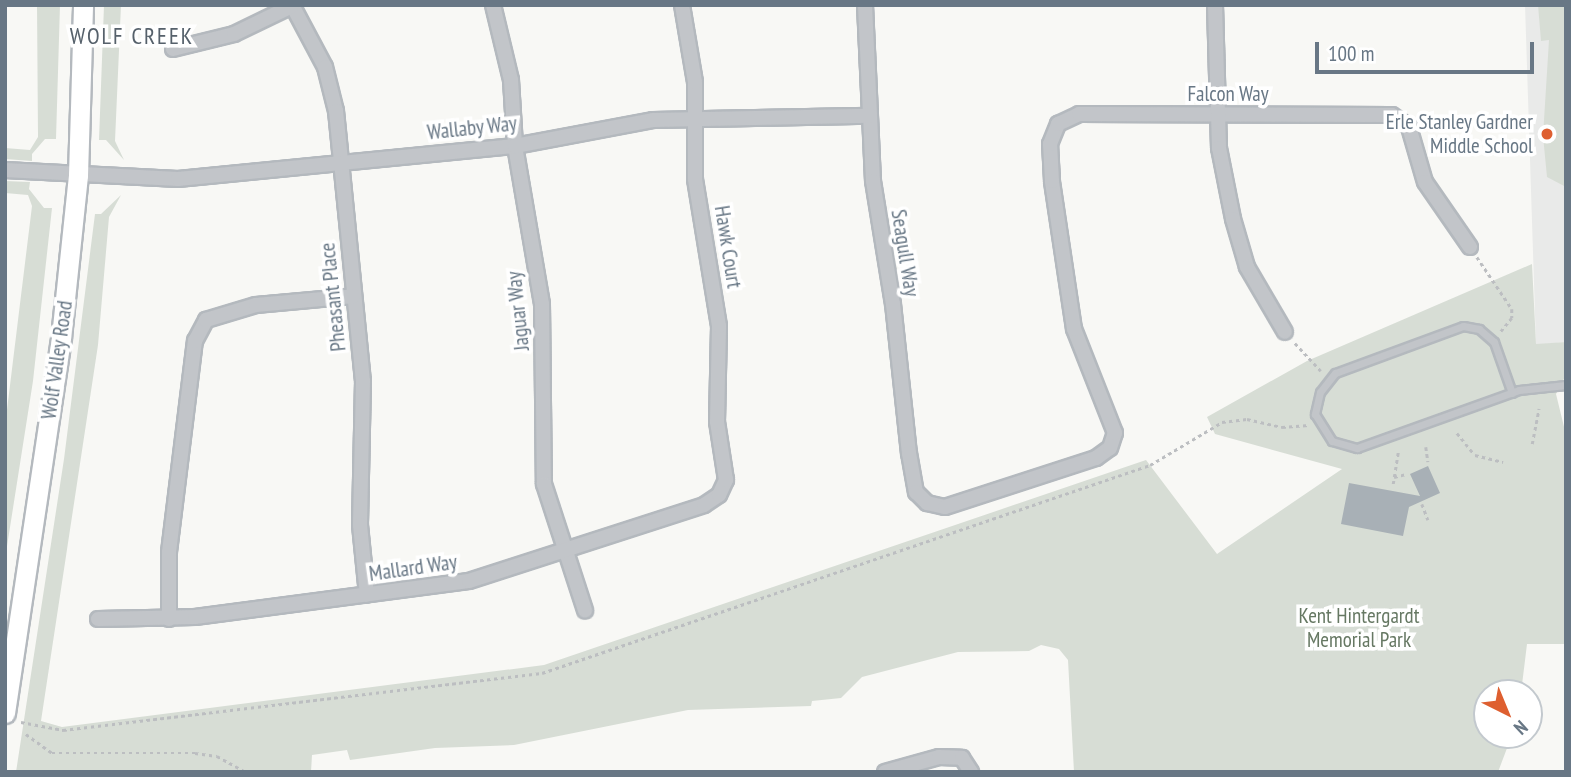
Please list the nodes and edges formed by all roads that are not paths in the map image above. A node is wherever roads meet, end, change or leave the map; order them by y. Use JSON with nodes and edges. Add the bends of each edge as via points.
{"nodes":[{"id":1,"x":83,"y":5,"type":"edge"},
{"id":2,"x":494,"y":5,"type":"edge"},
{"id":3,"x":682,"y":5,"type":"edge"},
{"id":4,"x":865,"y":5,"type":"edge"},
{"id":5,"x":1215,"y":5,"type":"edge"},
{"id":6,"x":292,"y":6,"type":"edge"},
{"id":7,"x":173,"y":49,"type":"dead end"},
{"id":8,"x":870,"y":116,"type":"junction"},
{"id":9,"x":1217,"y":117,"type":"junction"},
{"id":10,"x":694,"y":119,"type":"junction"},
{"id":11,"x":515,"y":146,"type":"junction"},
{"id":12,"x":341,"y":162,"type":"junction"},
{"id":13,"x":5,"y":170,"type":"edge"},
{"id":14,"x":78,"y":176,"type":"junction"},
{"id":15,"x":1470,"y":247,"type":"road end"},
{"id":16,"x":354,"y":296,"type":"junction"},
{"id":17,"x":1285,"y":332,"type":"road end"},
{"id":18,"x":1566,"y":385,"type":"edge"},
{"id":19,"x":1512,"y":393,"type":"junction"},
{"id":20,"x":1110,"y":448,"type":"joint"},
{"id":21,"x":719,"y":495,"type":"joint"},
{"id":22,"x":565,"y":550,"type":"junction"},
{"id":23,"x":367,"y":595,"type":"junction"},
{"id":24,"x":585,"y":610,"type":"dead end"},
{"id":25,"x":169,"y":618,"type":"junction"},
{"id":26,"x":98,"y":619,"type":"dead end"},
{"id":27,"x":11,"y":717,"type":"edge"},
{"id":28,"x":885,"y":772,"type":"edge"},
{"id":29,"x":971,"y":772,"type":"edge"}],
"edges":[{"from":1,"to":14,"type":"main road","name":"Wolf Valley Road"},
{"from":2,"to":11,"type":"street","name":"Jaguar Way","via":[[511,80]]},
{"from":3,"to":10,"type":"street","name":"Hawk Court","via":[[695,82]]},
{"from":4,"to":8,"type":"street","name":"Seagull Way"},
{"from":5,"to":9,"type":"street"},
{"from":6,"to":7,"type":"street","via":[[234,34]]},
{"from":6,"to":12,"type":"street","name":"Pheasant Place","via":[[329,78]]},
{"from":8,"to":10,"type":"street","name":"Wallaby Way"},
{"from":8,"to":20,"type":"street","name":"Seagull Way","via":[[873,181],[916,492],[926,503],[945,507],[1096,458]]},
{"from":9,"to":15,"type":"street","name":"Falcon Way","via":[[1353,113],[1401,118],[1409,127],[1436,203]]},
{"from":9,"to":17,"type":"street","via":[[1238,246]]},
{"from":9,"to":20,"type":"street","name":"Falcon Way","via":[[1079,114],[1058,124],[1050,144],[1074,329],[1115,433]]},
{"from":10,"to":11,"type":"street","name":"Wallaby Way","via":[[653,120]]},
{"from":10,"to":21,"type":"street","name":"Hawk Court","via":[[695,178],[719,326],[717,422],[726,480]]},
{"from":11,"to":12,"type":"street","name":"Wallaby Way"},
{"from":11,"to":22,"type":"street","name":"Jaguar Way","via":[[544,325],[541,460]]},
{"from":12,"to":14,"type":"street","name":"Wallaby Way","via":[[178,178]]},
{"from":12,"to":16,"type":"street","name":"Pheasant Place"},
{"from":13,"to":14,"type":"street","name":"Wallaby Way"},
{"from":14,"to":27,"type":"main road","name":"Wolf Valley Road"},
{"from":16,"to":23,"type":"street","name":"Pheasant Place","via":[[363,382],[365,460],[360,525]]},
{"from":16,"to":25,"type":"street","via":[[256,305],[206,320],[195,341],[169,552]]},
{"from":18,"to":19,"type":"lane"},
{"from":19,"to":19,"type":"lane","via":[[1492,340],[1472,327],[1452,327],[1371,357],[1329,379],[1316,404],[1319,424],[1332,441],[1364,447]]},
{"from":21,"to":22,"type":"street","name":"Mallard Way","via":[[704,505]]},
{"from":22,"to":23,"type":"street","name":"Mallard Way","via":[[469,581]]},
{"from":22,"to":24,"type":"street","name":"Jaguar Way"},
{"from":23,"to":25,"type":"street","name":"Mallard Way"},
{"from":25,"to":26,"type":"street","name":"Mallard Way"},
{"from":28,"to":29,"type":"street","via":[[939,757],[962,758]]}]}
